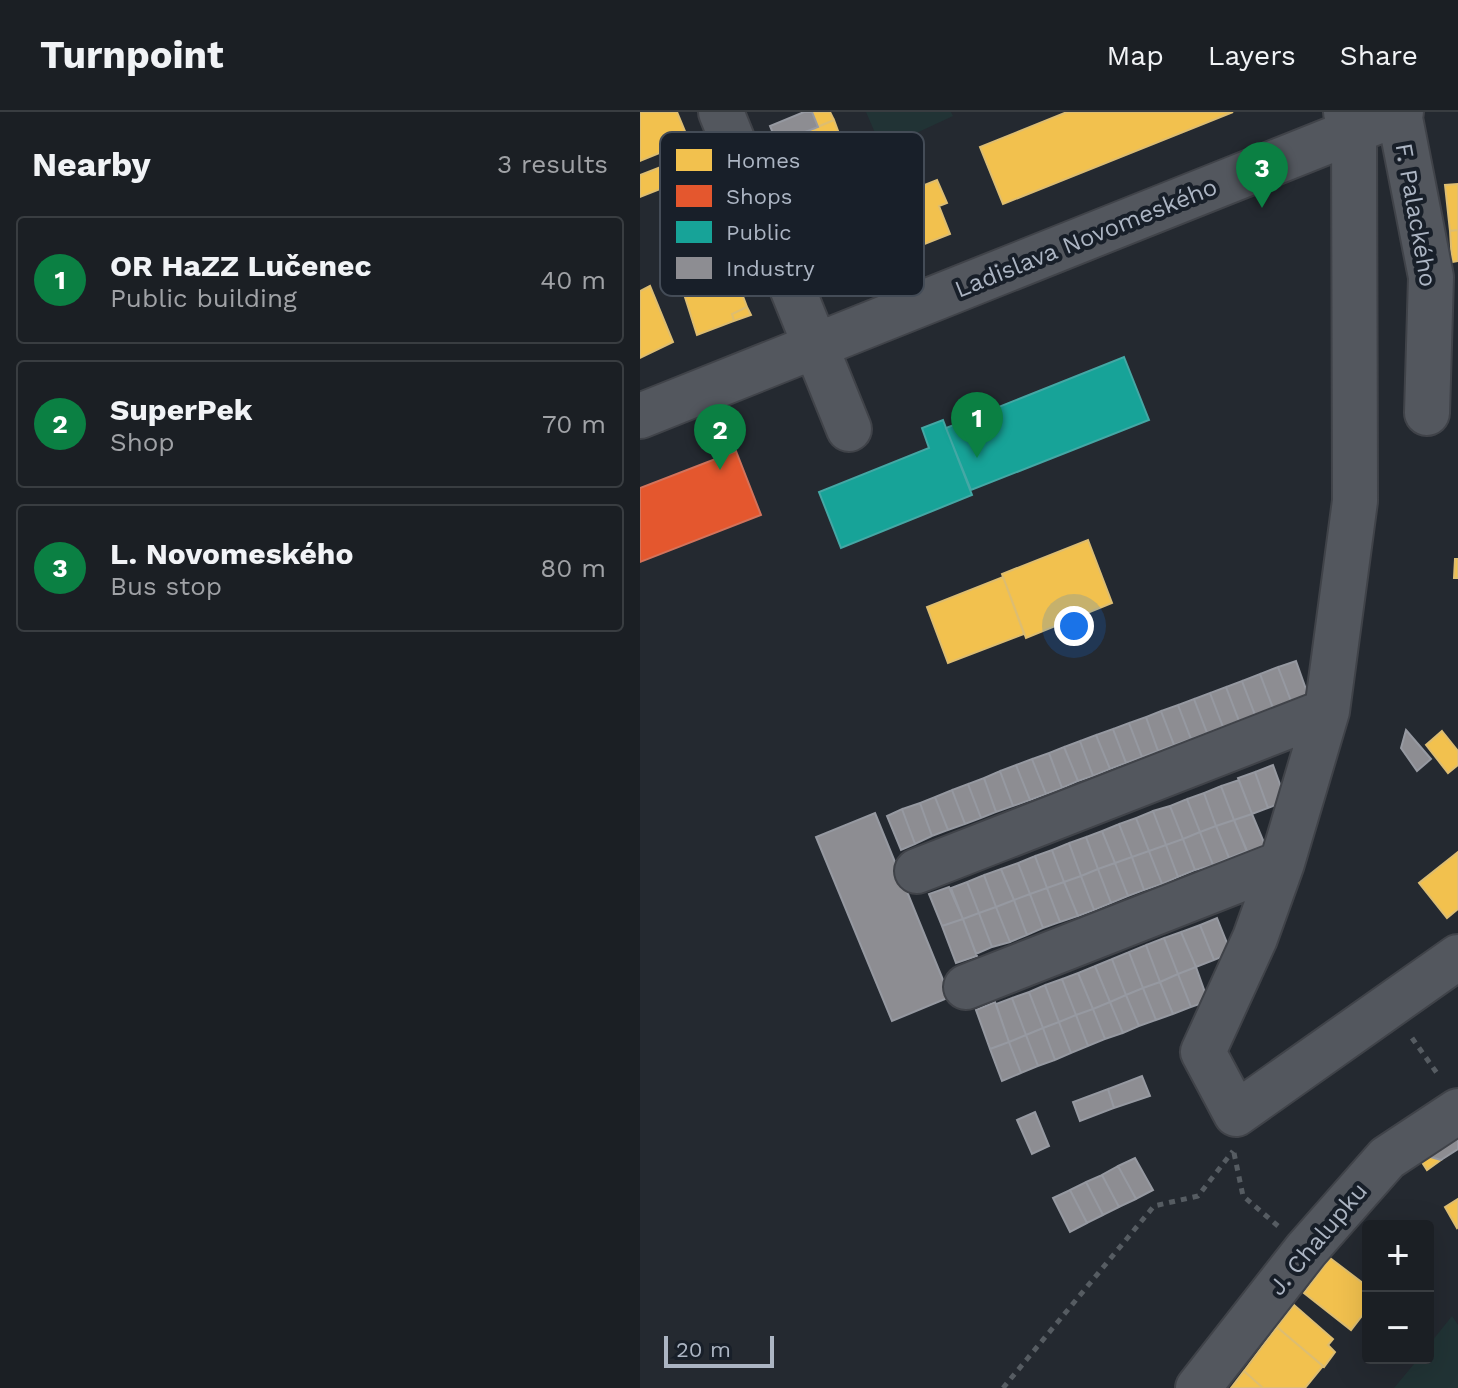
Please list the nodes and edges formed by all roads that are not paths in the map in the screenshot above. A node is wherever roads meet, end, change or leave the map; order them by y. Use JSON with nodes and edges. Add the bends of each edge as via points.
{"nodes":[{"id":1,"x":721,"y":112,"type":"edge"},
{"id":2,"x":1400,"y":113,"type":"edge"},
{"id":3,"x":1350,"y":122,"type":"edge"},
{"id":4,"x":729,"y":132,"type":"edge"},
{"id":5,"x":796,"y":296,"type":"edge"},
{"id":6,"x":817,"y":346,"type":"junction"},
{"id":7,"x":1427,"y":413,"type":"dead end"},
{"id":8,"x":640,"y":416,"type":"edge"},
{"id":9,"x":849,"y":429,"type":"dead end"},
{"id":10,"x":1327,"y":711,"type":"junction"},
{"id":11,"x":1282,"y":863,"type":"junction"},
{"id":12,"x":917,"y":871,"type":"dead end"},
{"id":13,"x":1458,"y":957,"type":"edge"},
{"id":14,"x":966,"y":987,"type":"dead end"},
{"id":15,"x":1450,"y":1095,"type":"edge"},
{"id":16,"x":1198,"y":1388,"type":"edge"}],
"edges":[{"from":1,"to":4,"type":"street"},
{"from":2,"to":3,"type":"street","name":"Ladislava Novomeského"},
{"from":2,"to":7,"type":"street","name":"F. Palackého","via":[[1431,277]]},
{"from":3,"to":6,"type":"street","name":"Ladislava Novomeského"},
{"from":3,"to":10,"type":"street","via":[[1355,501]]},
{"from":5,"to":6,"type":"street"},
{"from":6,"to":8,"type":"street","name":"Ladislava Novomeského"},
{"from":6,"to":9,"type":"street"},
{"from":10,"to":11,"type":"street"},
{"from":10,"to":12,"type":"street"},
{"from":11,"to":13,"type":"street","via":[[1255,938],[1203,1052],[1235,1132]]},
{"from":11,"to":14,"type":"street"},
{"from":15,"to":16,"type":"street","name":"J. Chalupku","via":[[1306,1250]]}]}
